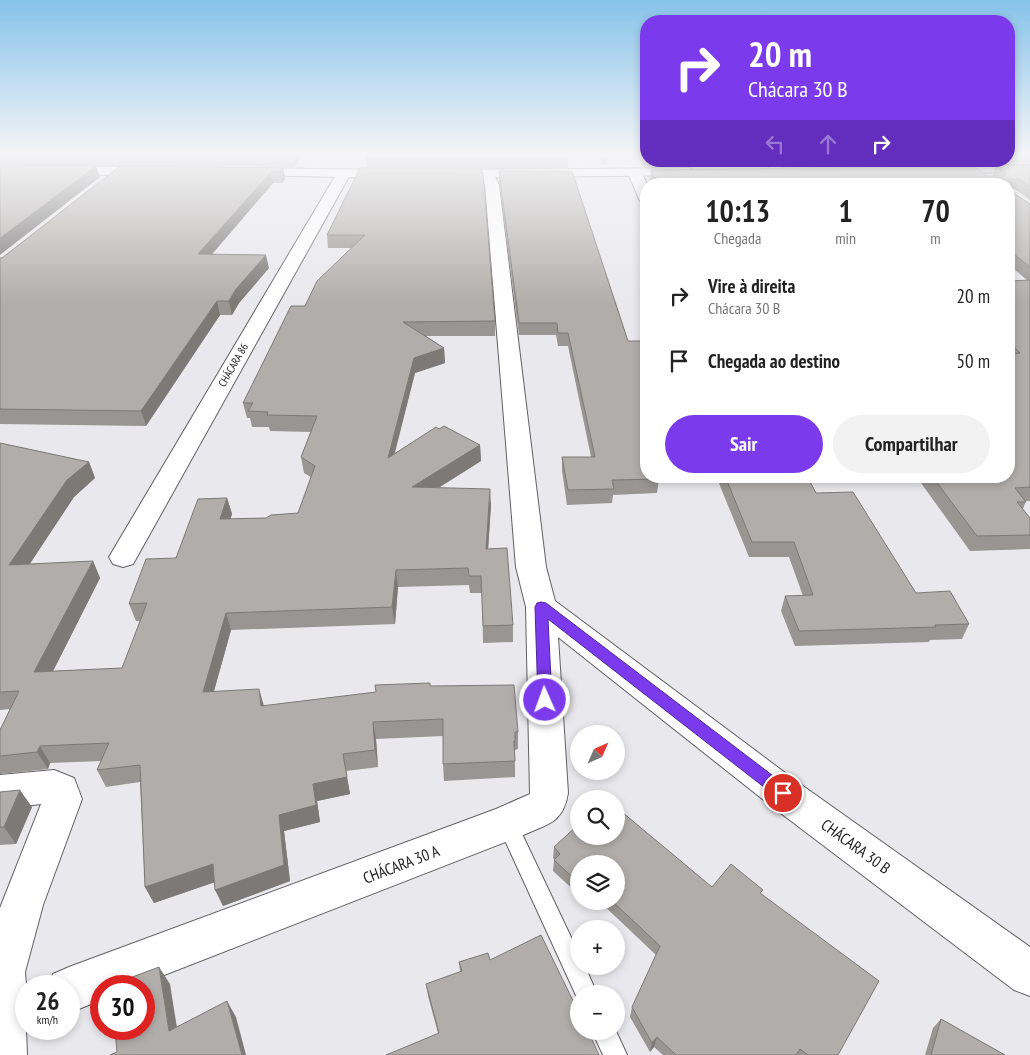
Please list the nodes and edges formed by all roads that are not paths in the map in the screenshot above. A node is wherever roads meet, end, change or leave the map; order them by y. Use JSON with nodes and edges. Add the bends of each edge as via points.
{"nodes":[{"id":1,"x":326,"y":204,"type":"edge"},
{"id":2,"x":494,"y":204,"type":"edge"},
{"id":3,"x":123,"y":557,"type":"dead end"},
{"id":4,"x":541,"y":607,"type":"junction"},
{"id":5,"x":0,"y":792,"type":"edge"},
{"id":6,"x":507,"y":823,"type":"junction"},
{"id":7,"x":1030,"y":974,"type":"edge"},
{"id":8,"x":582,"y":985,"type":"edge"},
{"id":9,"x":80,"y":986,"type":"edge"},
{"id":10,"x":11,"y":1026,"type":"edge"},
{"id":11,"x":608,"y":1040,"type":"edge"},
{"id":12,"x":614,"y":1055,"type":"edge"}],
"edges":[{"from":1,"to":3,"type":"street","name":"CHÁCARA 86"},
{"from":2,"to":4,"type":"street","via":[[531,567]]},
{"from":4,"to":6,"type":"street","name":"CHÁCARA 30 A","via":[[549,793],[547,804]]},
{"from":4,"to":7,"type":"street","name":"CHÁCARA 30 B","via":[[783,793]]},
{"from":5,"to":10,"type":"street","via":[[54,786],[61,790],[63,799],[22,905],[3,972]]},
{"from":6,"to":8,"type":"lane"},
{"from":6,"to":9,"type":"street","name":"CHÁCARA 30 A"},
{"from":11,"to":12,"type":"lane"}]}
